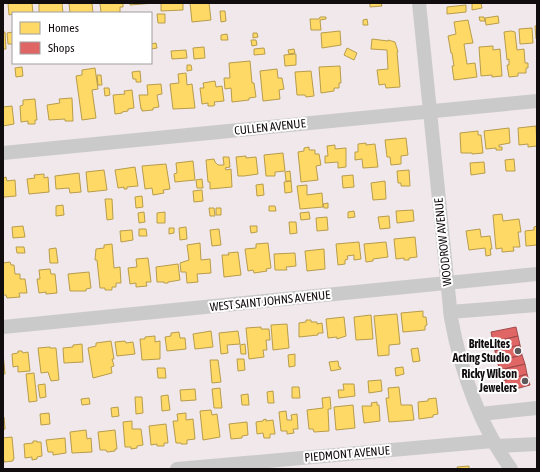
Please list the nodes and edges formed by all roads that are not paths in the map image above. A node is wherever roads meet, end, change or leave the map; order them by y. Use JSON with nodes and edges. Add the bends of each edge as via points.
{"nodes":[{"id":1,"x":419,"y":3,"type":"edge"},
{"id":2,"x":537,"y":101,"type":"edge"},
{"id":3,"x":429,"y":112,"type":"junction"},
{"id":4,"x":3,"y":153,"type":"edge"},
{"id":5,"x":537,"y":274,"type":"edge"},
{"id":6,"x":447,"y":284,"type":"junction"},
{"id":7,"x":537,"y":305,"type":"edge"},
{"id":8,"x":450,"y":312,"type":"junction"},
{"id":9,"x":3,"y":328,"type":"edge"},
{"id":10,"x":537,"y":408,"type":"edge"},
{"id":11,"x":480,"y":414,"type":"junction"},
{"id":12,"x":494,"y":444,"type":"junction"},
{"id":13,"x":537,"y":444,"type":"edge"},
{"id":14,"x":177,"y":469,"type":"edge"},
{"id":15,"x":511,"y":469,"type":"edge"}],
"edges":[{"from":1,"to":3,"type":"street","name":"WOODROW AVENUE"},
{"from":2,"to":3,"type":"street","name":"CULLEN AVENUE"},
{"from":3,"to":4,"type":"street","name":"CULLEN AVENUE"},
{"from":3,"to":6,"type":"street","name":"WOODROW AVENUE"},
{"from":5,"to":6,"type":"street","name":"WEST SAINT JOHNS AVENUE"},
{"from":6,"to":8,"type":"street","name":"WOODROW AVENUE"},
{"from":6,"to":9,"type":"street","name":"WEST SAINT JOHNS AVENUE"},
{"from":7,"to":8,"type":"street"},
{"from":8,"to":11,"type":"street","name":"WOODROW AVENUE","via":[[461,362]]},
{"from":10,"to":11,"type":"street"},
{"from":11,"to":12,"type":"street","name":"WOODROW AVENUE"},
{"from":12,"to":13,"type":"street","name":"PIEDMONT AVENUE"},
{"from":12,"to":14,"type":"street","name":"PIEDMONT AVENUE"},
{"from":12,"to":15,"type":"street","name":"WOODROW AVENUE"}]}
